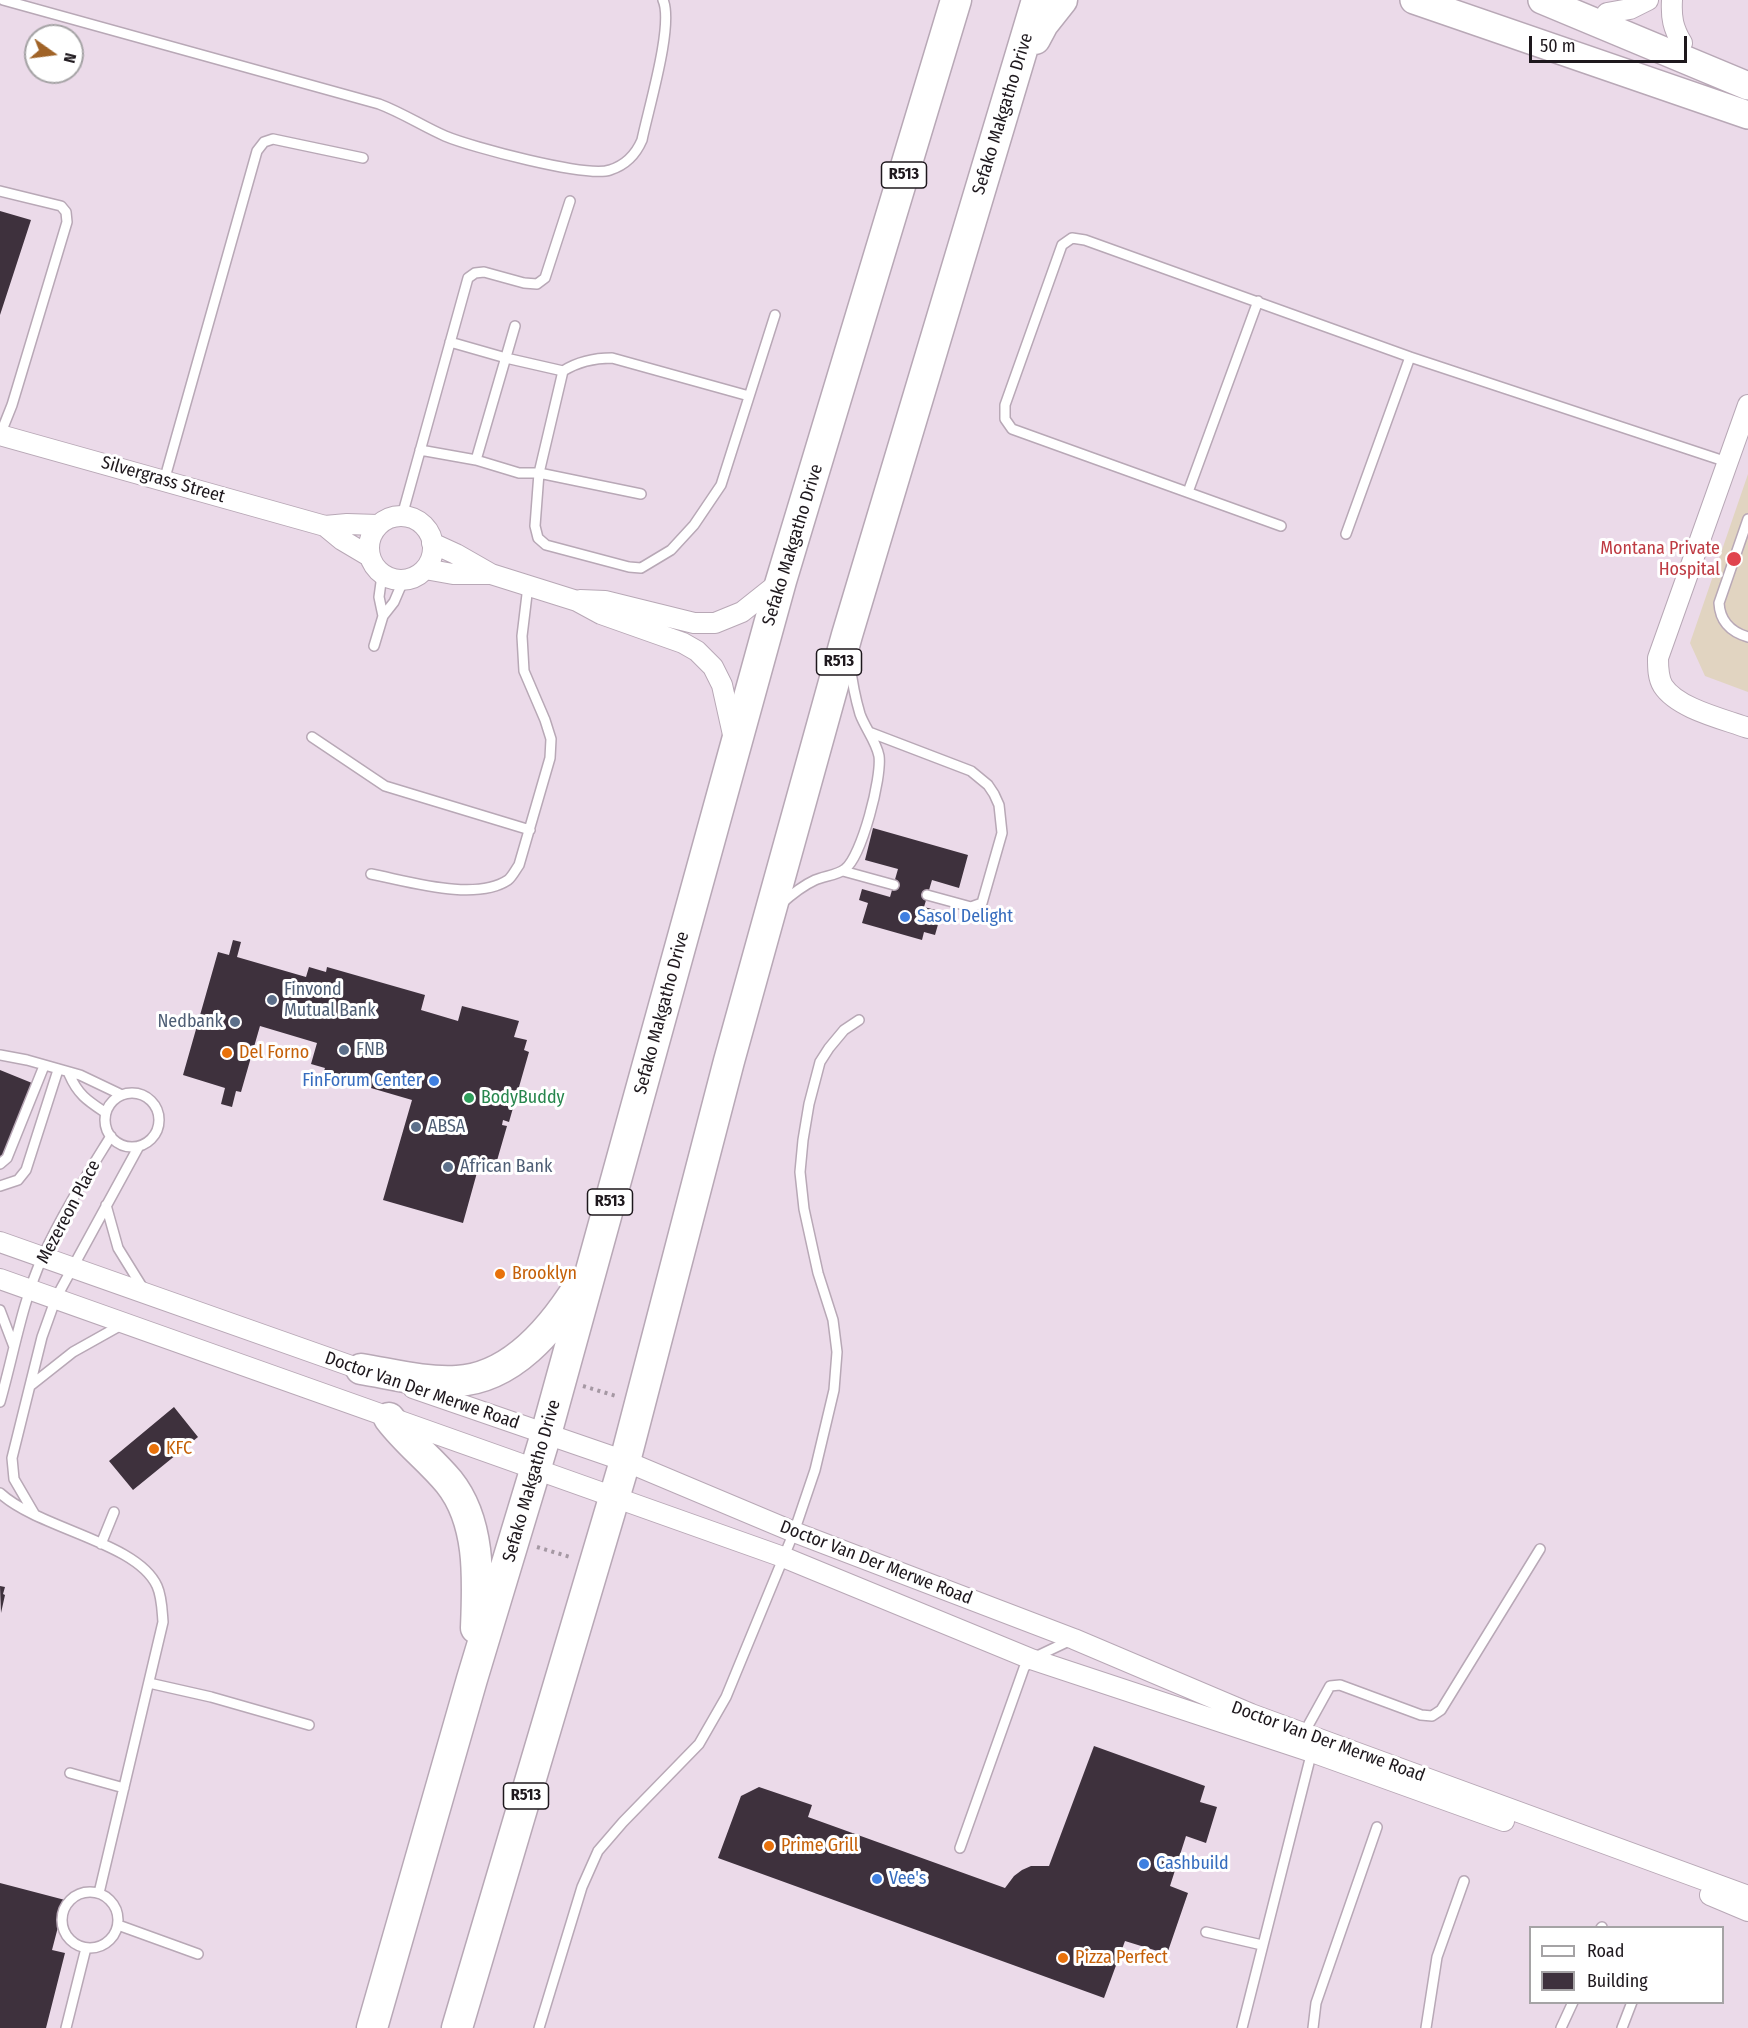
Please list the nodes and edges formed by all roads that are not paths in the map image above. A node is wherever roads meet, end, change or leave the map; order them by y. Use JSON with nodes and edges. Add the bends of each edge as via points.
{"nodes":[{"id":1,"x":3,"y":0,"type":"edge"},
{"id":2,"x":663,"y":0,"type":"edge"},
{"id":3,"x":949,"y":0,"type":"edge"},
{"id":4,"x":956,"y":0,"type":"edge"},
{"id":5,"x":1037,"y":0,"type":"edge"},
{"id":6,"x":1062,"y":0,"type":"edge"},
{"id":7,"x":1414,"y":0,"type":"edge"},
{"id":8,"x":1542,"y":0,"type":"edge"},
{"id":9,"x":1573,"y":0,"type":"edge"},
{"id":10,"x":1648,"y":0,"type":"edge"},
{"id":11,"x":1672,"y":0,"type":"edge"},
{"id":12,"x":1607,"y":13,"type":"junction"},
{"id":13,"x":1682,"y":43,"type":"junction"},
{"id":14,"x":940,"y":56,"type":"junction"},
{"id":15,"x":1748,"y":68,"type":"edge"},
{"id":16,"x":1748,"y":86,"type":"edge"},
{"id":17,"x":1012,"y":89,"type":"junction"},
{"id":18,"x":1748,"y":115,"type":"edge"},
{"id":19,"x":363,"y":158,"type":"dead end"},
{"id":20,"x":0,"y":191,"type":"edge"},
{"id":21,"x":570,"y":201,"type":"dead end"},
{"id":22,"x":1258,"y":301,"type":"junction"},
{"id":23,"x":775,"y":315,"type":"dead end"},
{"id":24,"x":515,"y":326,"type":"dead end"},
{"id":25,"x":450,"y":342,"type":"junction"},
{"id":26,"x":1410,"y":357,"type":"junction"},
{"id":27,"x":506,"y":358,"type":"junction"},
{"id":28,"x":563,"y":371,"type":"junction"},
{"id":29,"x":749,"y":396,"type":"junction"},
{"id":30,"x":1748,"y":405,"type":"edge"},
{"id":31,"x":0,"y":435,"type":"edge"},
{"id":32,"x":420,"y":450,"type":"junction"},
{"id":33,"x":476,"y":460,"type":"junction"},
{"id":34,"x":1727,"y":462,"type":"junction"},
{"id":35,"x":539,"y":473,"type":"junction"},
{"id":36,"x":164,"y":481,"type":"junction"},
{"id":37,"x":1188,"y":492,"type":"junction"},
{"id":38,"x":641,"y":494,"type":"dead end"},
{"id":39,"x":402,"y":516,"type":"junction"},
{"id":40,"x":1748,"y":519,"type":"edge"},
{"id":41,"x":378,"y":525,"type":"junction"},
{"id":42,"x":326,"y":526,"type":"junction"},
{"id":43,"x":1281,"y":526,"type":"dead end"},
{"id":44,"x":1346,"y":534,"type":"dead end"},
{"id":45,"x":432,"y":543,"type":"junction"},
{"id":46,"x":369,"y":556,"type":"junction"},
{"id":47,"x":425,"y":569,"type":"junction"},
{"id":48,"x":491,"y":574,"type":"junction"},
{"id":49,"x":381,"y":575,"type":"junction"},
{"id":50,"x":403,"y":581,"type":"junction"},
{"id":51,"x":781,"y":581,"type":"junction"},
{"id":52,"x":528,"y":586,"type":"junction"},
{"id":53,"x":578,"y":601,"type":"junction"},
{"id":54,"x":383,"y":616,"type":"junction"},
{"id":55,"x":847,"y":634,"type":"junction"},
{"id":56,"x":1748,"y":638,"type":"edge"},
{"id":57,"x":374,"y":646,"type":"dead end"},
{"id":58,"x":1748,"y":728,"type":"edge"},
{"id":59,"x":869,"y":732,"type":"junction"},
{"id":60,"x":312,"y":736,"type":"dead end"},
{"id":61,"x":735,"y":745,"type":"junction"},
{"id":62,"x":530,"y":830,"type":"junction"},
{"id":63,"x":843,"y":871,"type":"junction"},
{"id":64,"x":371,"y":874,"type":"dead end"},
{"id":65,"x":894,"y":885,"type":"dead end"},
{"id":66,"x":927,"y":895,"type":"dead end"},
{"id":67,"x":769,"y":914,"type":"junction"},
{"id":68,"x":859,"y":1020,"type":"dead end"},
{"id":69,"x":0,"y":1055,"type":"edge"},
{"id":70,"x":44,"y":1066,"type":"junction"},
{"id":71,"x":58,"y":1070,"type":"junction"},
{"id":72,"x":69,"y":1074,"type":"junction"},
{"id":73,"x":122,"y":1095,"type":"junction"},
{"id":74,"x":106,"y":1113,"type":"junction"},
{"id":75,"x":111,"y":1136,"type":"junction"},
{"id":76,"x":139,"y":1146,"type":"junction"},
{"id":77,"x":0,"y":1164,"type":"edge"},
{"id":78,"x":0,"y":1186,"type":"edge"},
{"id":79,"x":106,"y":1206,"type":"junction"},
{"id":80,"x":0,"y":1242,"type":"edge"},
{"id":81,"x":42,"y":1257,"type":"junction"},
{"id":82,"x":594,"y":1262,"type":"junction"},
{"id":83,"x":71,"y":1268,"type":"junction"},
{"id":84,"x":0,"y":1279,"type":"edge"},
{"id":85,"x":31,"y":1289,"type":"junction"},
{"id":86,"x":146,"y":1294,"type":"junction"},
{"id":87,"x":56,"y":1298,"type":"junction"},
{"id":88,"x":0,"y":1310,"type":"edge"},
{"id":89,"x":125,"y":1323,"type":"junction"},
{"id":90,"x":14,"y":1347,"type":"junction"},
{"id":91,"x":361,"y":1369,"type":"junction"},
{"id":92,"x":29,"y":1387,"type":"junction"},
{"id":93,"x":0,"y":1402,"type":"edge"},
{"id":94,"x":389,"y":1418,"type":"junction"},
{"id":95,"x":546,"y":1434,"type":"junction"},
{"id":96,"x":625,"y":1461,"type":"junction"},
{"id":97,"x":536,"y":1470,"type":"junction"},
{"id":98,"x":0,"y":1493,"type":"edge"},
{"id":99,"x":613,"y":1498,"type":"junction"},
{"id":100,"x":114,"y":1512,"type":"dead end"},
{"id":101,"x":37,"y":1517,"type":"junction"},
{"id":102,"x":794,"y":1532,"type":"junction"},
{"id":103,"x":101,"y":1544,"type":"junction"},
{"id":104,"x":1540,"y":1549,"type":"dead end"},
{"id":105,"x":783,"y":1557,"type":"junction"},
{"id":106,"x":1074,"y":1639,"type":"junction"},
{"id":107,"x":1031,"y":1659,"type":"junction"},
{"id":108,"x":472,"y":1679,"type":"junction"},
{"id":109,"x":149,"y":1683,"type":"junction"},
{"id":110,"x":309,"y":1725,"type":"dead end"},
{"id":111,"x":1311,"y":1741,"type":"junction"},
{"id":112,"x":70,"y":1773,"type":"dead end"},
{"id":113,"x":124,"y":1788,"type":"junction"},
{"id":114,"x":1377,"y":1827,"type":"dead end"},
{"id":115,"x":960,"y":1848,"type":"dead end"},
{"id":116,"x":1464,"y":1881,"type":"dead end"},
{"id":117,"x":99,"y":1893,"type":"junction"},
{"id":118,"x":1748,"y":1896,"type":"edge"},
{"id":119,"x":1748,"y":1911,"type":"edge"},
{"id":120,"x":118,"y":1924,"type":"junction"},
{"id":121,"x":1206,"y":1932,"type":"dead end"},
{"id":122,"x":1262,"y":1945,"type":"junction"},
{"id":123,"x":86,"y":1948,"type":"junction"},
{"id":124,"x":198,"y":1954,"type":"dead end"},
{"id":125,"x":1572,"y":2004,"type":"edge"},
{"id":126,"x":1631,"y":2004,"type":"edge"},
{"id":127,"x":66,"y":2028,"type":"edge"},
{"id":128,"x":372,"y":2028,"type":"edge"},
{"id":129,"x":457,"y":2028,"type":"edge"},
{"id":130,"x":539,"y":2028,"type":"edge"},
{"id":131,"x":1242,"y":2028,"type":"edge"},
{"id":132,"x":1313,"y":2028,"type":"edge"},
{"id":133,"x":1426,"y":2028,"type":"edge"},
{"id":134,"x":1561,"y":2028,"type":"edge"},
{"id":135,"x":1622,"y":2028,"type":"edge"}],
"edges":[{"from":1,"to":2,"type":"lane","via":[[379,104],[456,140],[546,164],[590,171],[609,171],[637,152],[665,36]]},
{"from":3,"to":14,"type":"main road"},
{"from":4,"to":14,"type":"main road","name":"Sefako Makgatho Drive","number":"R513"},
{"from":5,"to":17,"type":"main road","name":"Sefako Makgatho Drive","number":"R513"},
{"from":6,"to":17,"type":"main road","via":[[1037,34]]},
{"from":7,"to":18,"type":"main road"},
{"from":8,"to":16,"type":"main road"},
{"from":9,"to":12,"type":"main road"},
{"from":10,"to":12,"type":"street","via":[[1630,9]]},
{"from":11,"to":13,"type":"street","via":[[1673,27]]},
{"from":12,"to":13,"type":"main road"},
{"from":13,"to":15,"type":"main road"},
{"from":14,"to":51,"type":"main road","name":"Sefako Makgatho Drive","number":"R513"},
{"from":17,"to":55,"type":"main road","name":"Sefako Makgatho Drive","number":"R513"},
{"from":19,"to":36,"type":"lane","via":[[273,139],[257,151]]},
{"from":20,"to":31,"type":"lane","via":[[61,206],[67,222]]},
{"from":21,"to":25,"type":"lane","via":[[545,278],[537,284],[524,284],[475,273],[468,278]]},
{"from":22,"to":26,"type":"lane"},
{"from":22,"to":37,"type":"lane"},
{"from":22,"to":37,"type":"lane","via":[[1072,238],[1062,245],[1049,277],[1005,405],[1005,418],[1012,429]]},
{"from":23,"to":29,"type":"lane"},
{"from":24,"to":27,"type":"lane"},
{"from":25,"to":27,"type":"lane"},
{"from":25,"to":32,"type":"lane"},
{"from":26,"to":34,"type":"lane"},
{"from":26,"to":44,"type":"lane"},
{"from":27,"to":28,"type":"lane"},
{"from":27,"to":33,"type":"lane"},
{"from":28,"to":29,"type":"lane","via":[[592,358],[612,358]]},
{"from":28,"to":35,"type":"lane"},
{"from":29,"to":35,"type":"lane","via":[[721,485],[671,550],[641,568],[546,545],[538,538],[535,526]]},
{"from":30,"to":34,"type":"street"},
{"from":31,"to":36,"type":"street","name":"Silvergrass Street"},
{"from":32,"to":33,"type":"lane"},
{"from":32,"to":39,"type":"lane"},
{"from":33,"to":35,"type":"lane","via":[[519,473]]},
{"from":34,"to":58,"type":"street","via":[[1664,638],[1658,674],[1662,685],[1680,701]]},
{"from":35,"to":38,"type":"lane"},
{"from":36,"to":42,"type":"street","name":"Silvergrass Street"},
{"from":37,"to":43,"type":"lane"},
{"from":39,"to":41,"type":"street"},
{"from":39,"to":45,"type":"street","via":[[419,521]]},
{"from":40,"to":56,"type":"lane","via":[[1719,603],[1724,622]]},
{"from":41,"to":42,"type":"street","name":"Silvergrass Street"},
{"from":41,"to":46,"type":"street","via":[[369,539]]},
{"from":42,"to":46,"type":"street","name":"Silvergrass Street"},
{"from":45,"to":47,"type":"street","via":[[432,557]]},
{"from":45,"to":48,"type":"street"},
{"from":46,"to":49,"type":"street"},
{"from":47,"to":48,"type":"street"},
{"from":47,"to":50,"type":"street"},
{"from":48,"to":52,"type":"street"},
{"from":49,"to":50,"type":"street"},
{"from":49,"to":54,"type":"lane"},
{"from":50,"to":54,"type":"lane"},
{"from":51,"to":53,"type":"street","via":[[742,612],[715,623],[694,623],[605,601]]},
{"from":51,"to":61,"type":"main road","name":"Sefako Makgatho Drive","number":"R513"},
{"from":52,"to":53,"type":"street"},
{"from":52,"to":62,"type":"lane","via":[[522,636],[524,670],[551,739],[550,758]]},
{"from":53,"to":61,"type":"street","via":[[601,615],[683,643],[703,655],[722,685]]},
{"from":54,"to":57,"type":"lane"},
{"from":55,"to":59,"type":"lane","via":[[854,689]]},
{"from":55,"to":67,"type":"main road","name":"Sefako Makgatho Drive","number":"R513"},
{"from":59,"to":63,"type":"lane","via":[[878,751],[879,775],[861,843]]},
{"from":59,"to":66,"type":"lane","via":[[971,771],[988,785],[999,805],[1002,833],[982,903],[971,907]]},
{"from":60,"to":62,"type":"lane","via":[[385,786]]},
{"from":61,"to":82,"type":"main road","name":"Sefako Makgatho Drive","number":"R513"},
{"from":62,"to":64,"type":"lane","via":[[519,865],[509,879],[487,888],[463,891]]},
{"from":63,"to":65,"type":"lane"},
{"from":63,"to":67,"type":"lane","via":[[804,885]]},
{"from":67,"to":96,"type":"main road","name":"Sefako Makgatho Drive","number":"R513"},
{"from":68,"to":102,"type":"lane","via":[[844,1030],[820,1062],[803,1140],[800,1172],[804,1209],[833,1320],[837,1352],[834,1390]]},
{"from":69,"to":70,"type":"lane"},
{"from":70,"to":71,"type":"lane"},
{"from":70,"to":77,"type":"lane","via":[[7,1158]]},
{"from":71,"to":72,"type":"lane"},
{"from":71,"to":78,"type":"lane","via":[[26,1170],[18,1180]]},
{"from":72,"to":73,"type":"lane"},
{"from":72,"to":74,"type":"lane","via":[[80,1095]]},
{"from":73,"to":74,"type":"lane"},
{"from":73,"to":76,"type":"lane","via":[[139,1094],[158,1111],[158,1129]]},
{"from":74,"to":75,"type":"lane"},
{"from":75,"to":76,"type":"lane","via":[[123,1145]]},
{"from":75,"to":81,"type":"lane","name":"Mezereon Place"},
{"from":76,"to":79,"type":"lane","name":"Mezereon Place"},
{"from":79,"to":83,"type":"lane","name":"Mezereon Place"},
{"from":79,"to":86,"type":"lane","name":"Mezereon Place","via":[[118,1248]]},
{"from":80,"to":81,"type":"street","name":"Doctor Van Der Merwe Road"},
{"from":81,"to":83,"type":"street","name":"Doctor Van Der Merwe Road"},
{"from":81,"to":85,"type":"lane","name":"Mezereon Place"},
{"from":82,"to":91,"type":"main road","via":[[551,1326],[521,1354],[489,1374],[448,1381]]},
{"from":82,"to":95,"type":"main road","name":"Sefako Makgatho Drive","number":"R513"},
{"from":83,"to":86,"type":"street","name":"Doctor Van Der Merwe Road"},
{"from":83,"to":87,"type":"lane","name":"Mezereon Place"},
{"from":84,"to":85,"type":"street","name":"Doctor Van Der Merwe Road"},
{"from":85,"to":87,"type":"street","name":"Doctor Van Der Merwe Road"},
{"from":85,"to":90,"type":"lane","name":"Mezereon Place"},
{"from":86,"to":91,"type":"street","name":"Doctor Van Der Merwe Road"},
{"from":87,"to":89,"type":"street","name":"Doctor Van Der Merwe Road"},
{"from":87,"to":92,"type":"lane","name":"Mezereon Place"},
{"from":88,"to":90,"type":"lane"},
{"from":89,"to":92,"type":"lane","via":[[73,1352]]},
{"from":89,"to":94,"type":"street","name":"Doctor Van Der Merwe Road"},
{"from":90,"to":93,"type":"lane","name":"Mezereon Place"},
{"from":91,"to":95,"type":"street","name":"Doctor Van Der Merwe Road"},
{"from":92,"to":101,"type":"lane","name":"Mezereon Place","via":[[12,1458],[14,1479]]},
{"from":94,"to":97,"type":"street","name":"Doctor Van Der Merwe Road"},
{"from":94,"to":108,"type":"main road","via":[[453,1487],[470,1526],[478,1578]]},
{"from":95,"to":96,"type":"street","name":"Doctor Van Der Merwe Road"},
{"from":95,"to":97,"type":"main road","name":"Sefako Makgatho Drive","number":"R513"},
{"from":96,"to":99,"type":"main road","name":"Sefako Makgatho Drive","number":"R513"},
{"from":96,"to":102,"type":"street","name":"Doctor Van Der Merwe Road"},
{"from":97,"to":99,"type":"street","name":"Doctor Van Der Merwe Road"},
{"from":97,"to":108,"type":"main road","name":"Sefako Makgatho Drive","number":"R513"},
{"from":98,"to":101,"type":"lane"},
{"from":99,"to":105,"type":"street","name":"Doctor Van Der Merwe Road"},
{"from":99,"to":129,"type":"main road","name":"Sefako Makgatho Drive","number":"R513"},
{"from":100,"to":103,"type":"lane"},
{"from":101,"to":103,"type":"lane"},
{"from":102,"to":105,"type":"lane"},
{"from":102,"to":106,"type":"street","name":"Doctor Van Der Merwe Road"},
{"from":103,"to":109,"type":"lane","via":[[148,1571],[162,1599],[163,1622]]},
{"from":104,"to":111,"type":"lane","via":[[1441,1710],[1432,1716],[1421,1715],[1340,1685],[1330,1686]]},
{"from":105,"to":107,"type":"street","name":"Doctor Van Der Merwe Road"},
{"from":105,"to":130,"type":"lane","via":[[726,1697],[699,1744],[598,1851],[582,1887]]},
{"from":106,"to":107,"type":"lane"},
{"from":106,"to":111,"type":"street","name":"Doctor Van Der Merwe Road"},
{"from":107,"to":111,"type":"street","name":"Doctor Van Der Merwe Road"},
{"from":107,"to":115,"type":"lane","via":[[1019,1680]]},
{"from":108,"to":128,"type":"main road","name":"Sefako Makgatho Drive","number":"R513"},
{"from":109,"to":110,"type":"lane"},
{"from":109,"to":113,"type":"lane"},
{"from":111,"to":118,"type":"street","name":"Doctor Van Der Merwe Road"},
{"from":111,"to":119,"type":"street","name":"Doctor Van Der Merwe Road"},
{"from":111,"to":122,"type":"lane"},
{"from":112,"to":113,"type":"lane"},
{"from":113,"to":117,"type":"lane"},
{"from":114,"to":132,"type":"lane","via":[[1316,2003]]},
{"from":116,"to":133,"type":"lane","via":[[1437,1958]]},
{"from":117,"to":120,"type":"lane","via":[[112,1902],[119,1916]]},
{"from":117,"to":123,"type":"lane","via":[[73,1898],[63,1914],[64,1932],[77,1946]]},
{"from":120,"to":123,"type":"lane","via":[[111,1940],[95,1949]]},
{"from":120,"to":124,"type":"lane"},
{"from":121,"to":122,"type":"lane"},
{"from":122,"to":131,"type":"lane"},
{"from":123,"to":127,"type":"lane"},
{"from":125,"to":134,"type":"lane"},
{"from":126,"to":135,"type":"lane"}]}
